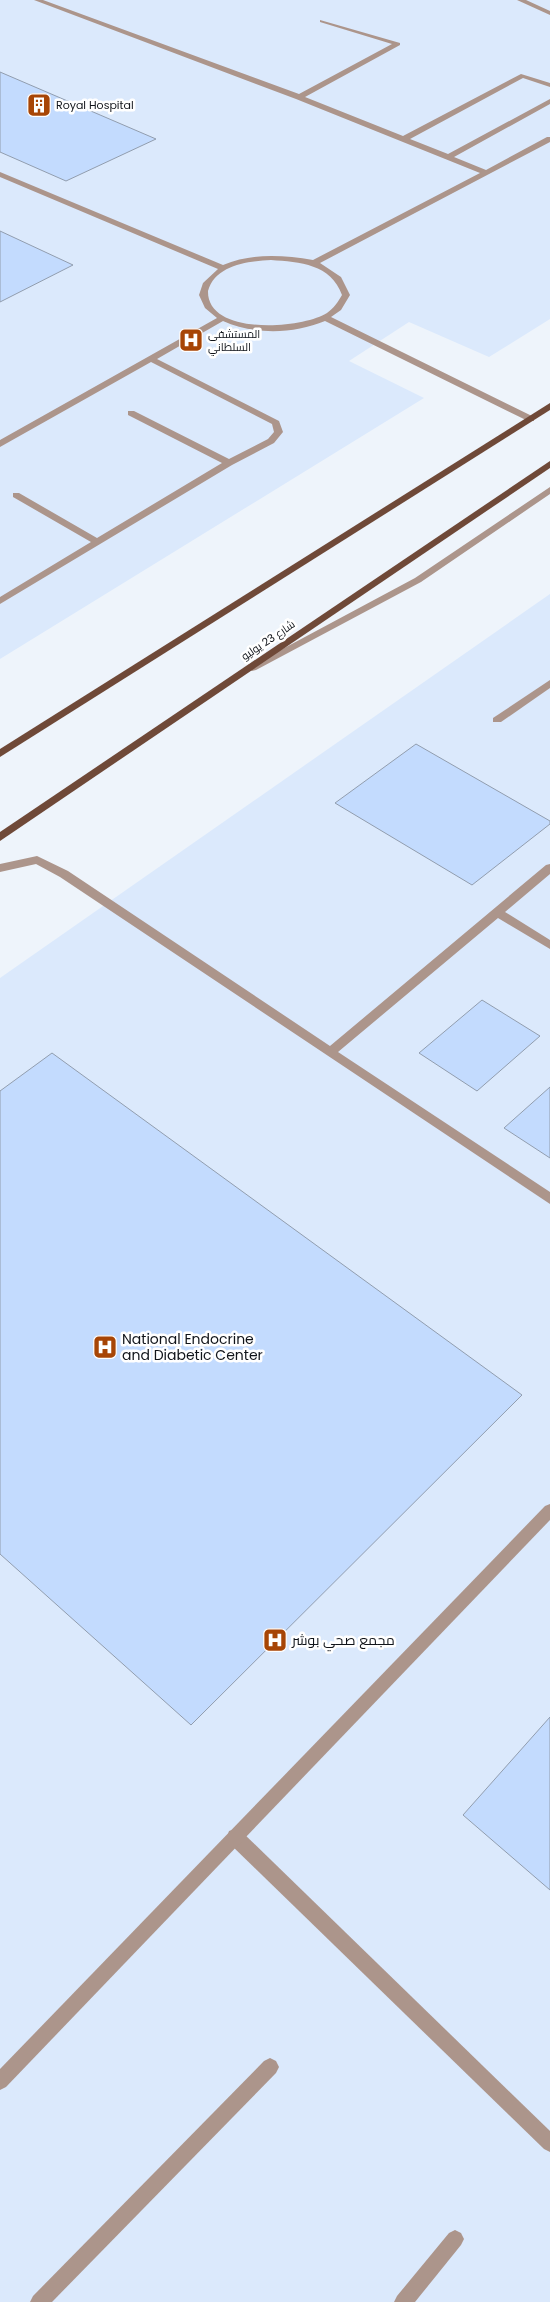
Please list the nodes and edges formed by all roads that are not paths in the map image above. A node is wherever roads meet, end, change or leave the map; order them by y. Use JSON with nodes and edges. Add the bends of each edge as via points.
{"nodes":[{"id":1,"x":37,"y":0,"type":"edge"},
{"id":2,"x":520,"y":0,"type":"edge"},
{"id":3,"x":550,"y":13,"type":"edge"},
{"id":4,"x":322,"y":21,"type":"dead end"},
{"id":5,"x":550,"y":85,"type":"edge"},
{"id":6,"x":300,"y":97,"type":"junction"},
{"id":7,"x":550,"y":101,"type":"edge"},
{"id":8,"x":404,"y":139,"type":"junction"},
{"id":9,"x":550,"y":139,"type":"edge"},
{"id":10,"x":449,"y":157,"type":"junction"},
{"id":11,"x":485,"y":172,"type":"junction"},
{"id":12,"x":0,"y":174,"type":"edge"},
{"id":13,"x":314,"y":264,"type":"junction"},
{"id":14,"x":223,"y":268,"type":"junction"},
{"id":15,"x":223,"y":318,"type":"junction"},
{"id":16,"x":326,"y":318,"type":"junction"},
{"id":17,"x":151,"y":359,"type":"junction"},
{"id":18,"x":550,"y":406,"type":"edge"},
{"id":19,"x":131,"y":413,"type":"dead end"},
{"id":20,"x":531,"y":419,"type":"junction"},
{"id":21,"x":0,"y":444,"type":"edge"},
{"id":22,"x":229,"y":463,"type":"junction"},
{"id":23,"x":550,"y":464,"type":"edge"},
{"id":24,"x":550,"y":490,"type":"edge"},
{"id":25,"x":16,"y":495,"type":"dead end"},
{"id":26,"x":97,"y":542,"type":"junction"},
{"id":27,"x":0,"y":602,"type":"edge"},
{"id":28,"x":241,"y":674,"type":"junction"},
{"id":29,"x":550,"y":683,"type":"edge"},
{"id":30,"x":497,"y":720,"type":"dead end"},
{"id":31,"x":0,"y":754,"type":"edge"},
{"id":32,"x":0,"y":837,"type":"edge"},
{"id":33,"x":0,"y":868,"type":"edge"},
{"id":34,"x":550,"y":868,"type":"edge"},
{"id":35,"x":497,"y":912,"type":"junction"},
{"id":36,"x":550,"y":945,"type":"edge"},
{"id":37,"x":330,"y":1052,"type":"junction"},
{"id":38,"x":550,"y":1199,"type":"edge"},
{"id":39,"x":550,"y":1510,"type":"edge"},
{"id":40,"x":234,"y":1838,"type":"junction"},
{"id":41,"x":270,"y":2067,"type":"dead end"},
{"id":42,"x":0,"y":2081,"type":"edge"},
{"id":43,"x":550,"y":2143,"type":"edge"},
{"id":44,"x":455,"y":2239,"type":"dead end"},
{"id":45,"x":39,"y":2302,"type":"edge"},
{"id":46,"x":403,"y":2302,"type":"edge"}],
"edges":[{"from":1,"to":6,"type":"street"},
{"from":2,"to":3,"type":"street"},
{"from":4,"to":6,"type":"street","via":[[398,44]]},
{"from":5,"to":8,"type":"street","via":[[523,75]]},
{"from":6,"to":8,"type":"street"},
{"from":7,"to":10,"type":"street"},
{"from":8,"to":10,"type":"street"},
{"from":9,"to":11,"type":"street"},
{"from":10,"to":11,"type":"street"},
{"from":11,"to":13,"type":"street"},
{"from":12,"to":14,"type":"street"},
{"from":13,"to":14,"type":"street","via":[[291,258],[267,258]]},
{"from":13,"to":16,"type":"street","via":[[332,272],[342,283],[346,295],[340,307]]},
{"from":14,"to":15,"type":"street","via":[[211,277],[204,288],[204,299],[210,309]]},
{"from":15,"to":16,"type":"street","via":[[264,328],[307,324]]},
{"from":15,"to":17,"type":"street"},
{"from":16,"to":20,"type":"street"},
{"from":17,"to":21,"type":"street"},
{"from":17,"to":22,"type":"street","via":[[276,423],[279,432],[271,441]]},
{"from":18,"to":20,"type":"main road"},
{"from":19,"to":22,"type":"street"},
{"from":20,"to":31,"type":"main road"},
{"from":22,"to":26,"type":"street"},
{"from":23,"to":28,"type":"main road","name":"شارع 23 يوليو"},
{"from":24,"to":28,"type":"street","via":[[418,580]]},
{"from":25,"to":26,"type":"street"},
{"from":26,"to":27,"type":"street"},
{"from":28,"to":32,"type":"main road","name":"شارع 23 يوليو"},
{"from":29,"to":30,"type":"street"},
{"from":33,"to":37,"type":"street","via":[[38,860],[64,874]]},
{"from":34,"to":35,"type":"street"},
{"from":35,"to":36,"type":"street"},
{"from":35,"to":37,"type":"street"},
{"from":37,"to":38,"type":"street"},
{"from":39,"to":40,"type":"street"},
{"from":40,"to":42,"type":"street"},
{"from":40,"to":43,"type":"street"},
{"from":41,"to":45,"type":"street"},
{"from":44,"to":46,"type":"street"}]}
